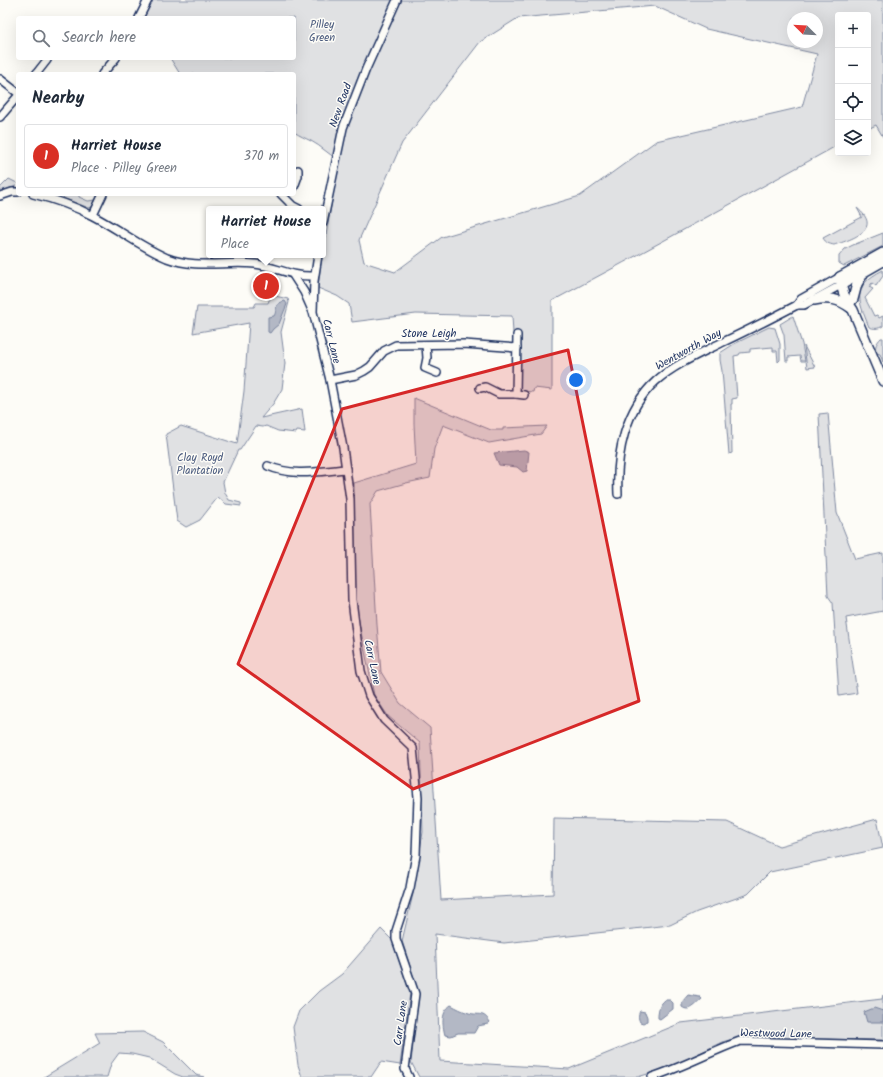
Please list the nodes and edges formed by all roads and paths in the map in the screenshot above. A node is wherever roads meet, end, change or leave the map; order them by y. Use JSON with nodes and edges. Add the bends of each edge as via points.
{"nodes":[{"id":1,"x":148,"y":0,"type":"edge"},
{"id":2,"x":397,"y":0,"type":"edge"},
{"id":3,"x":140,"y":16,"type":"edge"},
{"id":4,"x":47,"y":60,"type":"dead end"},
{"id":5,"x":114,"y":60,"type":"edge"},
{"id":6,"x":38,"y":72,"type":"edge"},
{"id":7,"x":104,"y":72,"type":"edge"},
{"id":8,"x":0,"y":79,"type":"edge"},
{"id":9,"x":16,"y":91,"type":"edge"},
{"id":10,"x":16,"y":98,"type":"edge"},
{"id":11,"x":0,"y":117,"type":"edge"},
{"id":12,"x":298,"y":170,"type":"dead end"},
{"id":13,"x":296,"y":182,"type":"edge"},
{"id":14,"x":16,"y":191,"type":"edge"},
{"id":15,"x":0,"y":196,"type":"edge"},
{"id":16,"x":40,"y":196,"type":"edge"},
{"id":17,"x":102,"y":196,"type":"edge"},
{"id":18,"x":285,"y":196,"type":"edge"},
{"id":19,"x":296,"y":206,"type":"edge"},
{"id":20,"x":326,"y":206,"type":"edge"},
{"id":21,"x":93,"y":216,"type":"junction"},
{"id":22,"x":883,"y":253,"type":"edge"},
{"id":23,"x":317,"y":258,"type":"edge"},
{"id":24,"x":883,"y":261,"type":"edge"},
{"id":25,"x":865,"y":271,"type":"junction"},
{"id":26,"x":293,"y":275,"type":"junction"},
{"id":27,"x":314,"y":276,"type":"junction"},
{"id":28,"x":842,"y":281,"type":"junction"},
{"id":29,"x":853,"y":299,"type":"junction"},
{"id":30,"x":814,"y":300,"type":"junction"},
{"id":31,"x":797,"y":305,"type":"junction"},
{"id":32,"x":853,"y":310,"type":"junction"},
{"id":33,"x":313,"y":312,"type":"junction"},
{"id":34,"x":517,"y":335,"type":"dead end"},
{"id":35,"x":426,"y":346,"type":"junction"},
{"id":36,"x":517,"y":348,"type":"junction"},
{"id":37,"x":437,"y":373,"type":"dead end"},
{"id":38,"x":330,"y":380,"type":"junction"},
{"id":39,"x":883,"y":381,"type":"edge"},
{"id":40,"x":480,"y":388,"type":"dead end"},
{"id":41,"x":516,"y":394,"type":"junction"},
{"id":42,"x":524,"y":395,"type":"dead end"},
{"id":43,"x":268,"y":466,"type":"dead end"},
{"id":44,"x":346,"y":470,"type":"junction"},
{"id":45,"x":618,"y":494,"type":"dead end"},
{"id":46,"x":883,"y":1045,"type":"edge"},
{"id":47,"x":410,"y":1077,"type":"edge"},
{"id":48,"x":652,"y":1077,"type":"edge"}],
"edges":[{"from":1,"to":3,"type":"street"},
{"from":2,"to":20,"type":"street","name":"New Road","via":[[343,128]]},
{"from":4,"to":6,"type":"street"},
{"from":5,"to":7,"type":"street"},
{"from":8,"to":9,"type":"street"},
{"from":10,"to":11,"type":"street"},
{"from":12,"to":13,"type":"street"},
{"from":14,"to":15,"type":"street"},
{"from":16,"to":21,"type":"street","via":[[72,206]]},
{"from":17,"to":21,"type":"street"},
{"from":18,"to":19,"type":"street"},
{"from":21,"to":26,"type":"street","via":[[167,258],[197,264],[253,264]]},
{"from":22,"to":28,"type":"street","name":"Wentworth Way"},
{"from":23,"to":27,"type":"street"},
{"from":24,"to":25,"type":"street","name":"Wentworth Way"},
{"from":25,"to":28,"type":"street","name":"Wentworth Way"},
{"from":25,"to":29,"type":"street","via":[[857,284]]},
{"from":26,"to":27,"type":"street"},
{"from":26,"to":33,"type":"street","name":"Carr Lane"},
{"from":27,"to":33,"type":"street","name":"Carr Lane"},
{"from":28,"to":29,"type":"street"},
{"from":28,"to":30,"type":"street","name":"Wentworth Way"},
{"from":28,"to":31,"type":"street","name":"Wentworth Way","via":[[801,299]]},
{"from":28,"to":32,"type":"street","via":[[848,304]]},
{"from":29,"to":32,"type":"street"},
{"from":30,"to":31,"type":"street","name":"Wentworth Way"},
{"from":30,"to":32,"type":"street","via":[[835,299]]},
{"from":31,"to":45,"type":"street","name":"Wentworth Way","via":[[677,366],[655,382],[643,396],[625,431]]},
{"from":32,"to":39,"type":"street"},
{"from":33,"to":38,"type":"street","name":"Carr Lane"},
{"from":34,"to":36,"type":"street"},
{"from":35,"to":36,"type":"street","name":"Stone Leigh","via":[[464,344]]},
{"from":35,"to":37,"type":"street","via":[[425,368]]},
{"from":35,"to":38,"type":"street","name":"Stone Leigh","via":[[396,345],[384,351],[364,371]]},
{"from":36,"to":41,"type":"street"},
{"from":38,"to":44,"type":"street","name":"Carr Lane"},
{"from":40,"to":41,"type":"street","via":[[485,387],[499,394]]},
{"from":41,"to":42,"type":"street"},
{"from":43,"to":44,"type":"street","via":[[298,473]]},
{"from":44,"to":47,"type":"street","name":"Carr Lane","via":[[350,499],[352,600],[361,671],[369,696],[384,720],[413,748],[418,797],[416,855],[410,888],[396,931],[396,938],[415,994],[405,1068]]},
{"from":46,"to":48,"type":"street","name":"Westwood Lane","via":[[740,1042]]}]}
